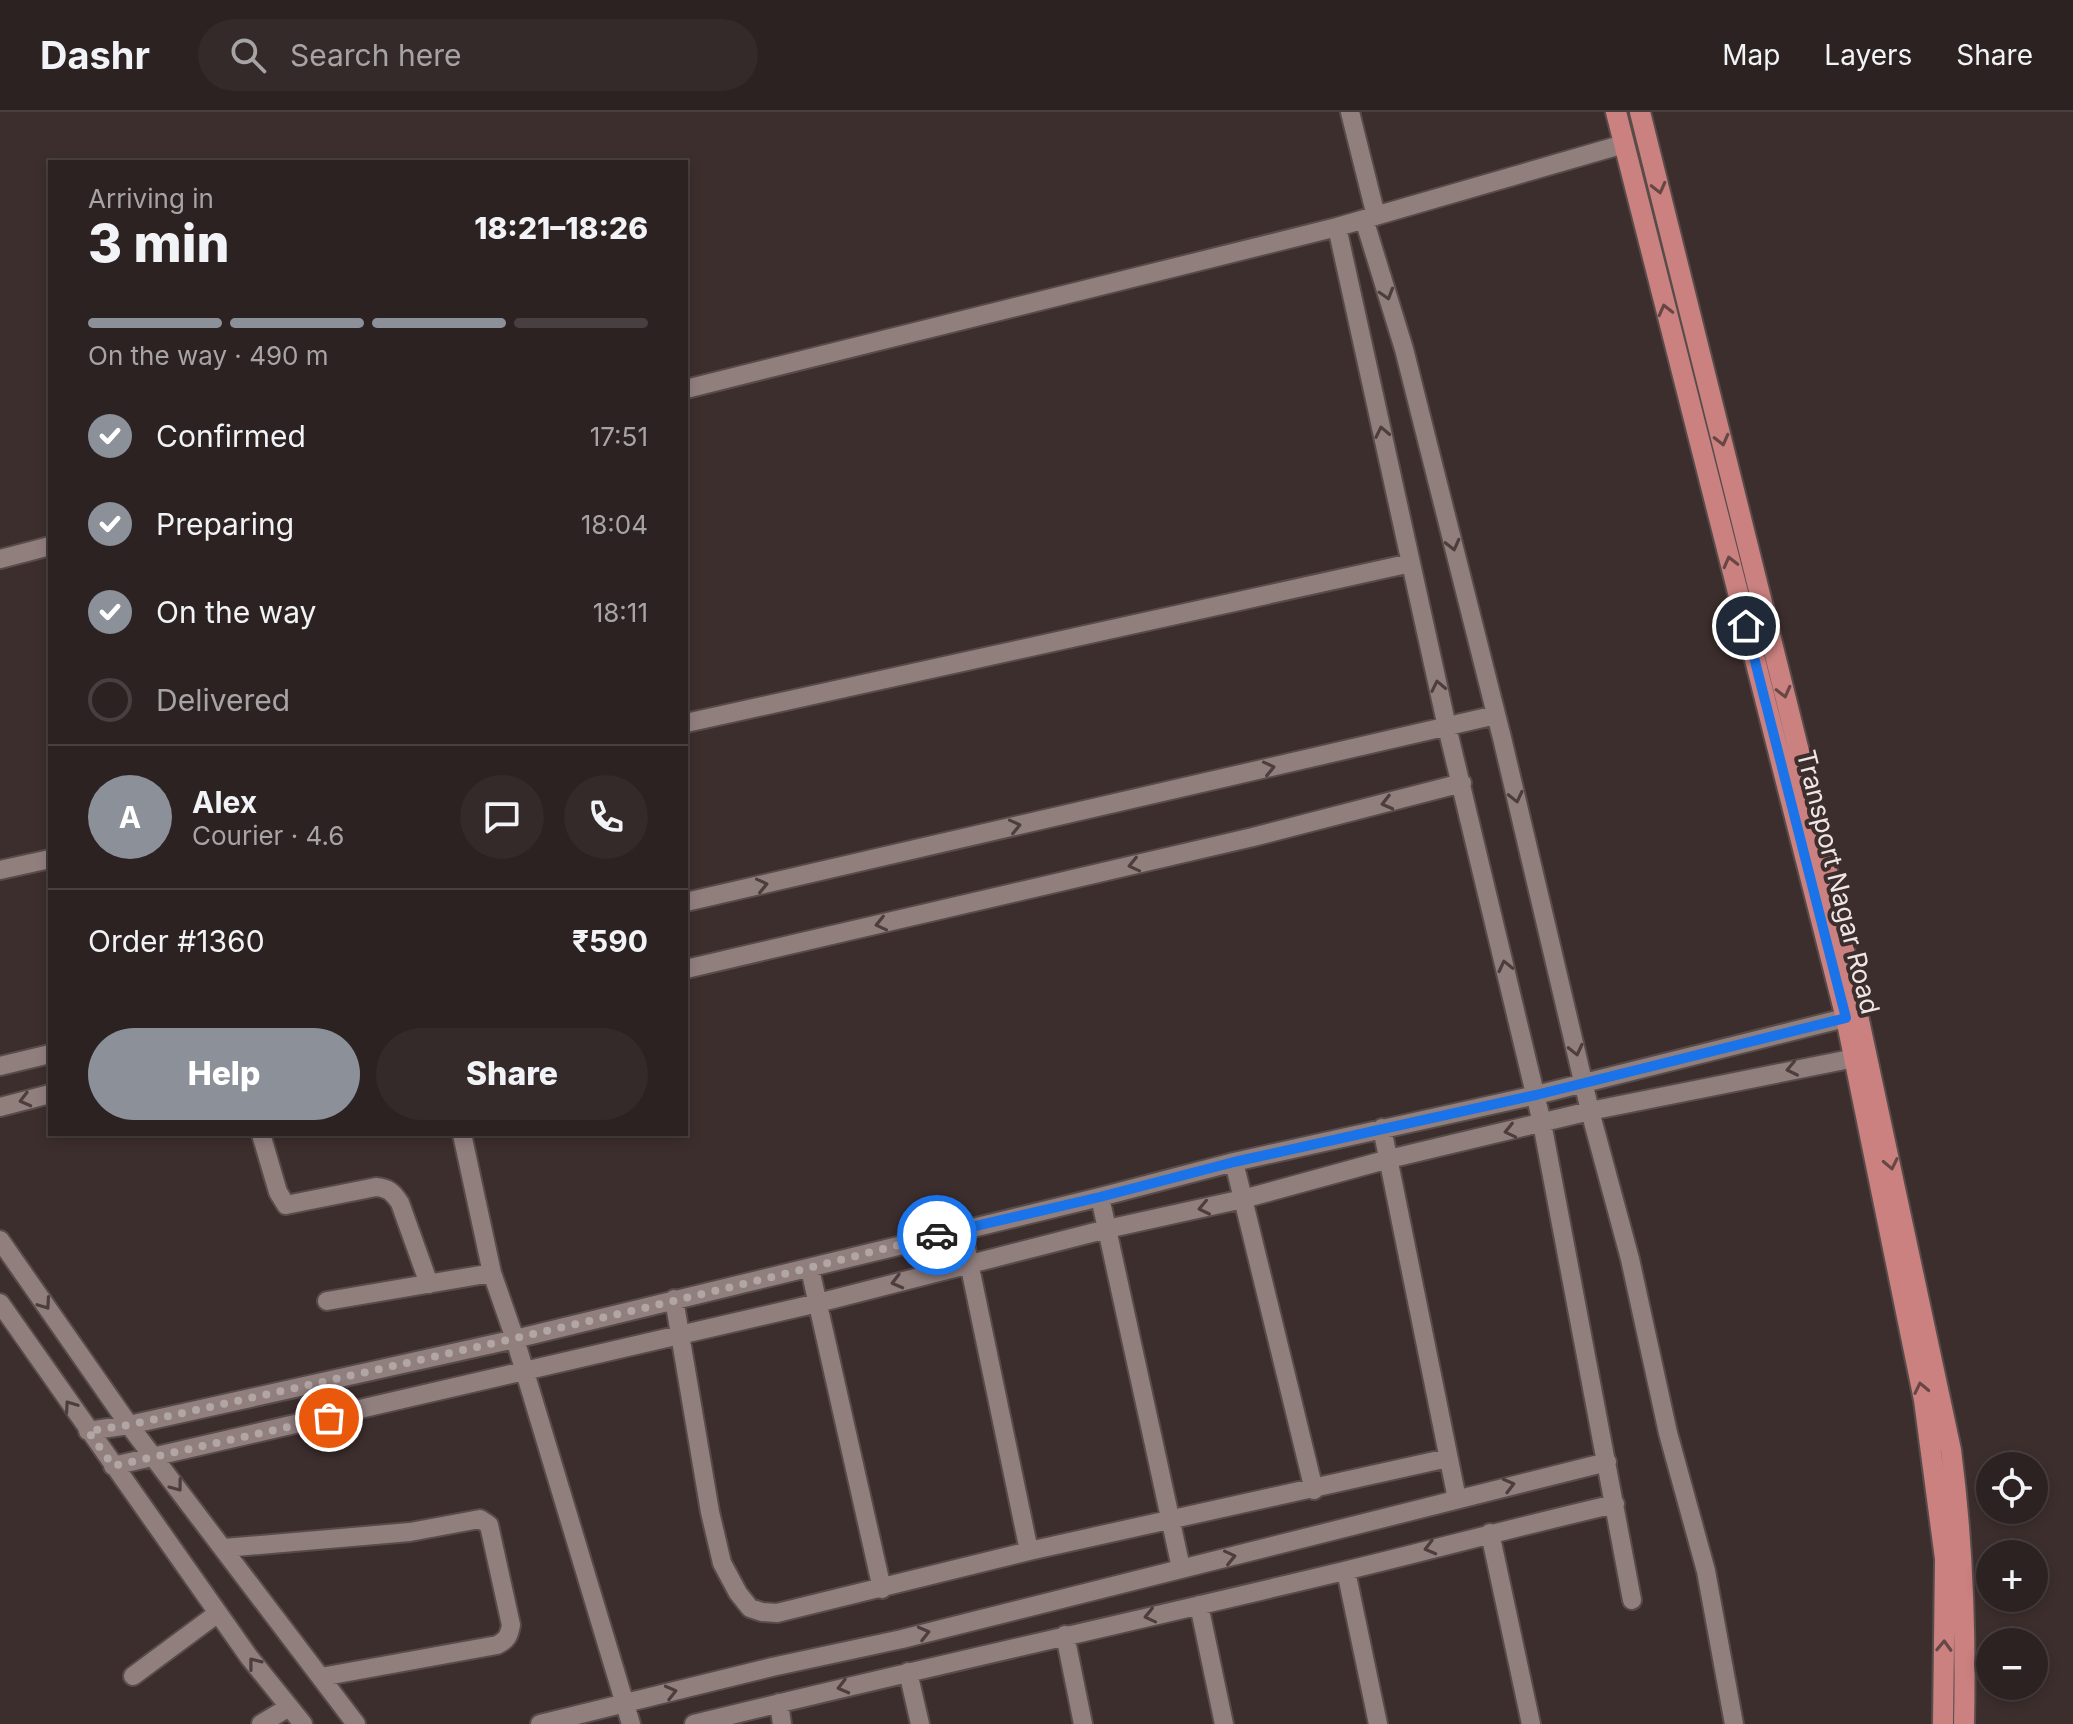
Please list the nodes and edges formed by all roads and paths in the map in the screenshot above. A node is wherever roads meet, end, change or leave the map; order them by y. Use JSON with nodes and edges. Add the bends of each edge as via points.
{"nodes":[{"id":1,"x":1350,"y":112,"type":"edge"},
{"id":2,"x":1616,"y":112,"type":"edge"},
{"id":3,"x":1640,"y":112,"type":"edge"},
{"id":4,"x":1624,"y":144,"type":"junction"},
{"id":5,"x":1370,"y":218,"type":"junction"},
{"id":6,"x":1337,"y":227,"type":"junction"},
{"id":7,"x":688,"y":388,"type":"edge"},
{"id":8,"x":48,"y":547,"type":"edge"},
{"id":9,"x":0,"y":559,"type":"edge"},
{"id":10,"x":1411,"y":563,"type":"junction"},
{"id":11,"x":1496,"y":715,"type":"junction"},
{"id":12,"x":688,"y":723,"type":"edge"},
{"id":13,"x":1447,"y":727,"type":"junction"},
{"id":14,"x":1462,"y":783,"type":"junction"},
{"id":15,"x":48,"y":859,"type":"edge"},
{"id":16,"x":0,"y":870,"type":"edge"},
{"id":17,"x":688,"y":902,"type":"edge"},
{"id":18,"x":688,"y":969,"type":"edge"},
{"id":19,"x":1853,"y":1016,"type":"junction"},
{"id":20,"x":48,"y":1054,"type":"edge"},
{"id":21,"x":1861,"y":1056,"type":"junction"},
{"id":22,"x":0,"y":1066,"type":"edge"},
{"id":23,"x":1584,"y":1083,"type":"junction"},
{"id":24,"x":48,"y":1095,"type":"edge"},
{"id":25,"x":1536,"y":1095,"type":"junction"},
{"id":26,"x":0,"y":1107,"type":"edge"},
{"id":27,"x":1590,"y":1111,"type":"junction"},
{"id":28,"x":1542,"y":1123,"type":"junction"},
{"id":29,"x":1382,"y":1128,"type":"junction"},
{"id":30,"x":262,"y":1136,"type":"edge"},
{"id":31,"x":462,"y":1136,"type":"edge"},
{"id":32,"x":1389,"y":1159,"type":"junction"},
{"id":33,"x":1234,"y":1162,"type":"junction"},
{"id":34,"x":1100,"y":1197,"type":"junction"},
{"id":35,"x":1243,"y":1199,"type":"junction"},
{"id":36,"x":962,"y":1229,"type":"junction"},
{"id":37,"x":1107,"y":1229,"type":"junction"},
{"id":38,"x":0,"y":1240,"type":"edge"},
{"id":39,"x":969,"y":1263,"type":"junction"},
{"id":40,"x":810,"y":1269,"type":"junction"},
{"id":41,"x":492,"y":1273,"type":"junction"},
{"id":42,"x":429,"y":1284,"type":"junction"},
{"id":43,"x":674,"y":1299,"type":"junction"},
{"id":44,"x":327,"y":1301,"type":"dead end"},
{"id":45,"x":0,"y":1303,"type":"edge"},
{"id":46,"x":818,"y":1303,"type":"junction"},
{"id":47,"x":682,"y":1335,"type":"junction"},
{"id":48,"x":515,"y":1339,"type":"junction"},
{"id":49,"x":525,"y":1373,"type":"junction"},
{"id":50,"x":129,"y":1425,"type":"junction"},
{"id":51,"x":88,"y":1431,"type":"junction"},
{"id":52,"x":156,"y":1457,"type":"junction"},
{"id":53,"x":1448,"y":1458,"type":"junction"},
{"id":54,"x":1607,"y":1462,"type":"junction"},
{"id":55,"x":113,"y":1466,"type":"junction"},
{"id":56,"x":1314,"y":1490,"type":"junction"},
{"id":57,"x":1457,"y":1499,"type":"junction"},
{"id":58,"x":1615,"y":1504,"type":"junction"},
{"id":59,"x":1171,"y":1519,"type":"junction"},
{"id":60,"x":1490,"y":1533,"type":"junction"},
{"id":61,"x":224,"y":1548,"type":"junction"},
{"id":62,"x":1029,"y":1551,"type":"junction"},
{"id":63,"x":1181,"y":1568,"type":"junction"},
{"id":64,"x":1346,"y":1571,"type":"junction"},
{"id":65,"x":882,"y":1589,"type":"junction"},
{"id":66,"x":1632,"y":1600,"type":"dead end"},
{"id":67,"x":1199,"y":1605,"type":"junction"},
{"id":68,"x":218,"y":1613,"type":"junction"},
{"id":69,"x":1065,"y":1635,"type":"junction"},
{"id":70,"x":908,"y":1672,"type":"junction"},
{"id":71,"x":133,"y":1676,"type":"dead end"},
{"id":72,"x":321,"y":1677,"type":"junction"},
{"id":73,"x":626,"y":1703,"type":"junction"},
{"id":74,"x":779,"y":1703,"type":"junction"},
{"id":75,"x":289,"y":1707,"type":"junction"},
{"id":76,"x":261,"y":1724,"type":"edge"},
{"id":77,"x":303,"y":1724,"type":"edge"},
{"id":78,"x":356,"y":1724,"type":"edge"},
{"id":79,"x":540,"y":1724,"type":"edge"},
{"id":80,"x":631,"y":1724,"type":"edge"},
{"id":81,"x":694,"y":1724,"type":"edge"},
{"id":82,"x":782,"y":1724,"type":"edge"},
{"id":83,"x":920,"y":1724,"type":"edge"},
{"id":84,"x":1083,"y":1724,"type":"edge"},
{"id":85,"x":1224,"y":1724,"type":"edge"},
{"id":86,"x":1378,"y":1724,"type":"edge"},
{"id":87,"x":1531,"y":1724,"type":"edge"},
{"id":88,"x":1734,"y":1724,"type":"edge"},
{"id":89,"x":1943,"y":1724,"type":"edge"},
{"id":90,"x":1964,"y":1724,"type":"edge"}],
"edges":[{"from":1,"to":5,"type":"street"},
{"from":2,"to":4,"type":"main road","name":"Transport Nagar Road"},
{"from":3,"to":19,"type":"main road","name":"Transport Nagar Road","one_way":true,"via":[[1817,824]]},
{"from":4,"to":5,"type":"street"},
{"from":19,"to":4,"type":"main road","name":"Transport Nagar Road","one_way":true},
{"from":5,"to":6,"type":"street"},
{"from":5,"to":11,"type":"street","one_way":true},
{"from":6,"to":7,"type":"street"},
{"from":10,"to":6,"type":"street","one_way":true},
{"from":8,"to":9,"type":"street"},
{"from":10,"to":12,"type":"street"},
{"from":13,"to":10,"type":"street","one_way":true},
{"from":11,"to":13,"type":"street"},
{"from":11,"to":23,"type":"street","one_way":true},
{"from":13,"to":14,"type":"street"},
{"from":17,"to":13,"type":"street","one_way":true},
{"from":14,"to":18,"type":"street","one_way":true},
{"from":25,"to":14,"type":"street","one_way":true},
{"from":15,"to":16,"type":"street"},
{"from":19,"to":21,"type":"main road","name":"Transport Nagar Road"},
{"from":19,"to":23,"type":"street"},
{"from":20,"to":22,"type":"street"},
{"from":21,"to":27,"type":"street","one_way":true},
{"from":89,"to":21,"type":"main road","name":"Transport Nagar Road","one_way":true,"via":[[1945,1559],[1924,1400]]},
{"from":21,"to":90,"type":"main road","name":"Transport Nagar Road","one_way":true,"via":[[1951,1450],[1962,1569]]},
{"from":23,"to":25,"type":"street"},
{"from":23,"to":27,"type":"street"},
{"from":24,"to":26,"type":"street","one_way":true},
{"from":25,"to":28,"type":"street"},
{"from":25,"to":29,"type":"street"},
{"from":27,"to":28,"type":"street"},
{"from":27,"to":88,"type":"street","via":[[1706,1571]]},
{"from":28,"to":32,"type":"street","one_way":true},
{"from":28,"to":54,"type":"street"},
{"from":29,"to":32,"type":"street"},
{"from":29,"to":33,"type":"street"},
{"from":30,"to":42,"type":"street","via":[[286,1205],[376,1187],[393,1193]]},
{"from":31,"to":41,"type":"street"},
{"from":32,"to":35,"type":"street"},
{"from":32,"to":53,"type":"street"},
{"from":33,"to":34,"type":"street"},
{"from":33,"to":35,"type":"street"},
{"from":34,"to":36,"type":"street"},
{"from":34,"to":37,"type":"street"},
{"from":35,"to":37,"type":"street","one_way":true},
{"from":35,"to":56,"type":"street"},
{"from":36,"to":39,"type":"street"},
{"from":36,"to":40,"type":"street"},
{"from":37,"to":39,"type":"street"},
{"from":37,"to":59,"type":"street"},
{"from":38,"to":50,"type":"street","one_way":true},
{"from":39,"to":46,"type":"street","one_way":true},
{"from":39,"to":62,"type":"street"},
{"from":40,"to":43,"type":"street"},
{"from":40,"to":46,"type":"street"},
{"from":41,"to":42,"type":"street"},
{"from":41,"to":48,"type":"street"},
{"from":42,"to":44,"type":"street"},
{"from":43,"to":47,"type":"street"},
{"from":43,"to":48,"type":"street"},
{"from":51,"to":45,"type":"street","one_way":true},
{"from":46,"to":47,"type":"street"},
{"from":46,"to":65,"type":"street"},
{"from":47,"to":49,"type":"street"},
{"from":47,"to":65,"type":"street","via":[[710,1512],[722,1563],[738,1593],[750,1608],[777,1613]]},
{"from":48,"to":49,"type":"street"},
{"from":48,"to":50,"type":"street"},
{"from":49,"to":52,"type":"street"},
{"from":49,"to":73,"type":"street"},
{"from":50,"to":51,"type":"street"},
{"from":50,"to":52,"type":"street"},
{"from":51,"to":55,"type":"street"},
{"from":52,"to":55,"type":"street"},
{"from":52,"to":61,"type":"street","one_way":true},
{"from":53,"to":56,"type":"street"},
{"from":53,"to":57,"type":"street"},
{"from":57,"to":54,"type":"street","one_way":true},
{"from":54,"to":58,"type":"street"},
{"from":55,"to":68,"type":"street"},
{"from":56,"to":59,"type":"street"},
{"from":63,"to":57,"type":"street","one_way":true},
{"from":58,"to":60,"type":"street"},
{"from":58,"to":66,"type":"street"},
{"from":59,"to":62,"type":"street"},
{"from":59,"to":63,"type":"street"},
{"from":60,"to":64,"type":"street","one_way":true},
{"from":60,"to":87,"type":"street"},
{"from":61,"to":72,"type":"street"},
{"from":61,"to":72,"type":"street","via":[[383,1536],[480,1519],[489,1525],[511,1625],[505,1641]]},
{"from":62,"to":65,"type":"street"},
{"from":73,"to":63,"type":"street","one_way":true},
{"from":64,"to":67,"type":"street"},
{"from":64,"to":86,"type":"street"},
{"from":67,"to":69,"type":"street","one_way":true},
{"from":67,"to":85,"type":"street"},
{"from":68,"to":71,"type":"street"},
{"from":75,"to":68,"type":"street","one_way":true},
{"from":69,"to":70,"type":"street"},
{"from":69,"to":84,"type":"street"},
{"from":70,"to":74,"type":"street","one_way":true},
{"from":70,"to":83,"type":"street"},
{"from":72,"to":78,"type":"street"},
{"from":73,"to":79,"type":"street"},
{"from":73,"to":80,"type":"street"},
{"from":74,"to":81,"type":"street"},
{"from":74,"to":82,"type":"street"},
{"from":75,"to":76,"type":"street"},
{"from":75,"to":77,"type":"street"}]}
